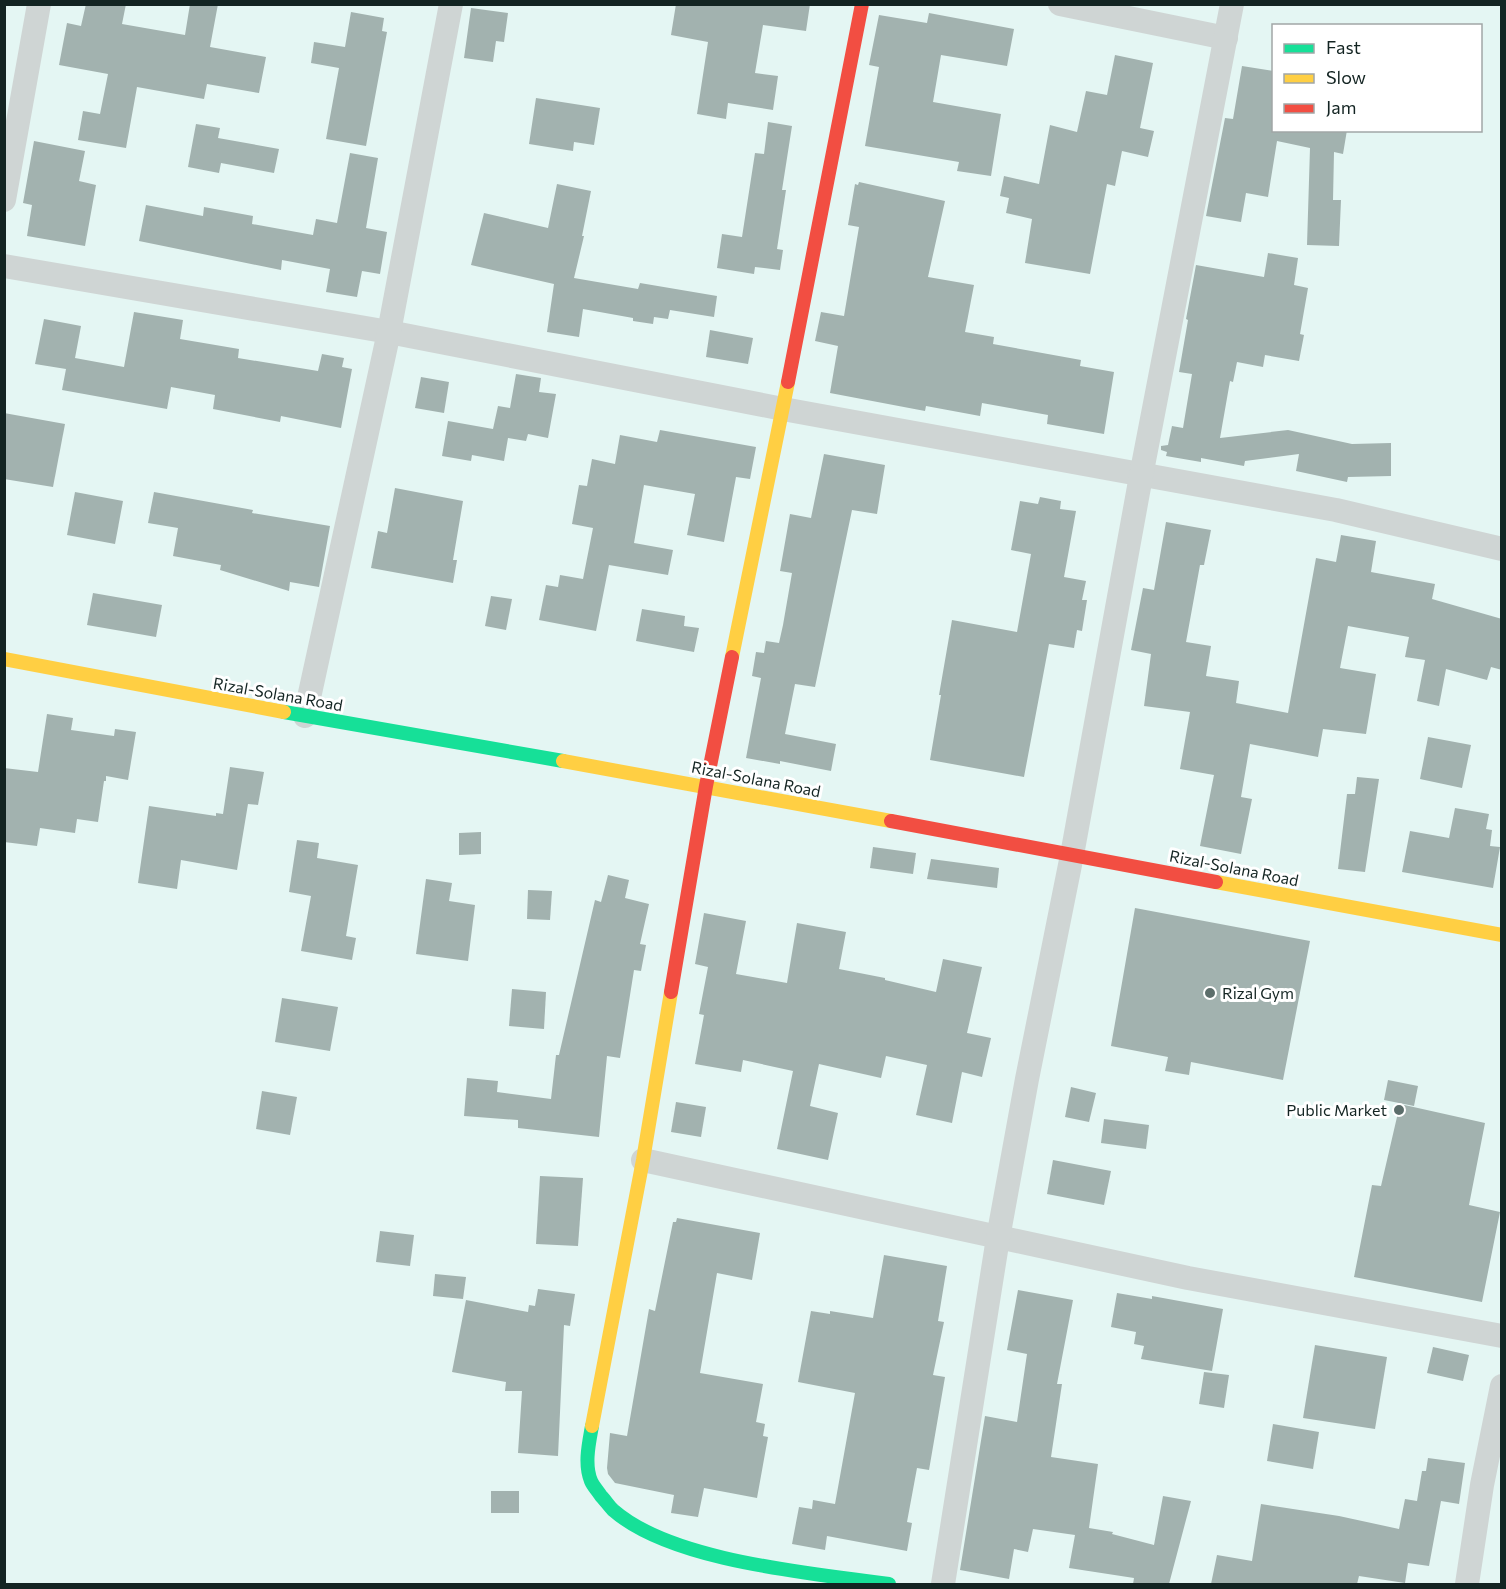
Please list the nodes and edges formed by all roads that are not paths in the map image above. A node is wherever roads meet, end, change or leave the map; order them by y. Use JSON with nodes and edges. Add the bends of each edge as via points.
{"nodes":[{"id":1,"x":39,"y":4,"type":"edge"},
{"id":2,"x":451,"y":4,"type":"edge"},
{"id":3,"x":862,"y":4,"type":"edge"},
{"id":4,"x":1060,"y":4,"type":"edge"},
{"id":5,"x":1232,"y":4,"type":"edge"},
{"id":6,"x":1226,"y":38,"type":"junction"},
{"id":7,"x":4,"y":200,"type":"edge"},
{"id":8,"x":4,"y":266,"type":"edge"},
{"id":9,"x":389,"y":332,"type":"junction"},
{"id":10,"x":783,"y":409,"type":"junction"},
{"id":11,"x":1141,"y":476,"type":"junction"},
{"id":12,"x":1502,"y":549,"type":"edge"},
{"id":13,"x":4,"y":659,"type":"edge"},
{"id":14,"x":305,"y":716,"type":"junction"},
{"id":15,"x":706,"y":786,"type":"junction"},
{"id":16,"x":1072,"y":855,"type":"junction"},
{"id":17,"x":1502,"y":935,"type":"edge"},
{"id":18,"x":643,"y":1160,"type":"junction"},
{"id":19,"x":998,"y":1238,"type":"junction"},
{"id":20,"x":1502,"y":1336,"type":"edge"},
{"id":21,"x":1502,"y":1386,"type":"edge"},
{"id":22,"x":1492,"y":1487,"type":"edge"},
{"id":23,"x":889,"y":1584,"type":"edge"},
{"id":24,"x":944,"y":1584,"type":"edge"},
{"id":25,"x":1467,"y":1584,"type":"edge"}],
"edges":[{"from":1,"to":7,"type":"street"},
{"from":2,"to":9,"type":"street"},
{"from":3,"to":10,"type":"street"},
{"from":4,"to":6,"type":"street"},
{"from":5,"to":6,"type":"street"},
{"from":6,"to":11,"type":"street"},
{"from":8,"to":9,"type":"street"},
{"from":9,"to":10,"type":"street"},
{"from":9,"to":14,"type":"street"},
{"from":10,"to":11,"type":"street"},
{"from":10,"to":15,"type":"street"},
{"from":11,"to":12,"type":"street","via":[[1336,510]]},
{"from":11,"to":16,"type":"street"},
{"from":13,"to":14,"type":"street","name":"Rizal-Solana Road"},
{"from":14,"to":15,"type":"street","name":"Rizal-Solana Road"},
{"from":15,"to":16,"type":"street","name":"Rizal-Solana Road"},
{"from":15,"to":18,"type":"street"},
{"from":16,"to":17,"type":"street","name":"Rizal-Solana Road"},
{"from":16,"to":19,"type":"street"},
{"from":18,"to":19,"type":"street"},
{"from":18,"to":23,"type":"street","via":[[589,1443],[591,1482],[618,1513],[657,1537],[677,1544],[753,1563]]},
{"from":19,"to":20,"type":"street"},
{"from":19,"to":24,"type":"street"},
{"from":21,"to":22,"type":"street"},
{"from":22,"to":25,"type":"street"}]}
